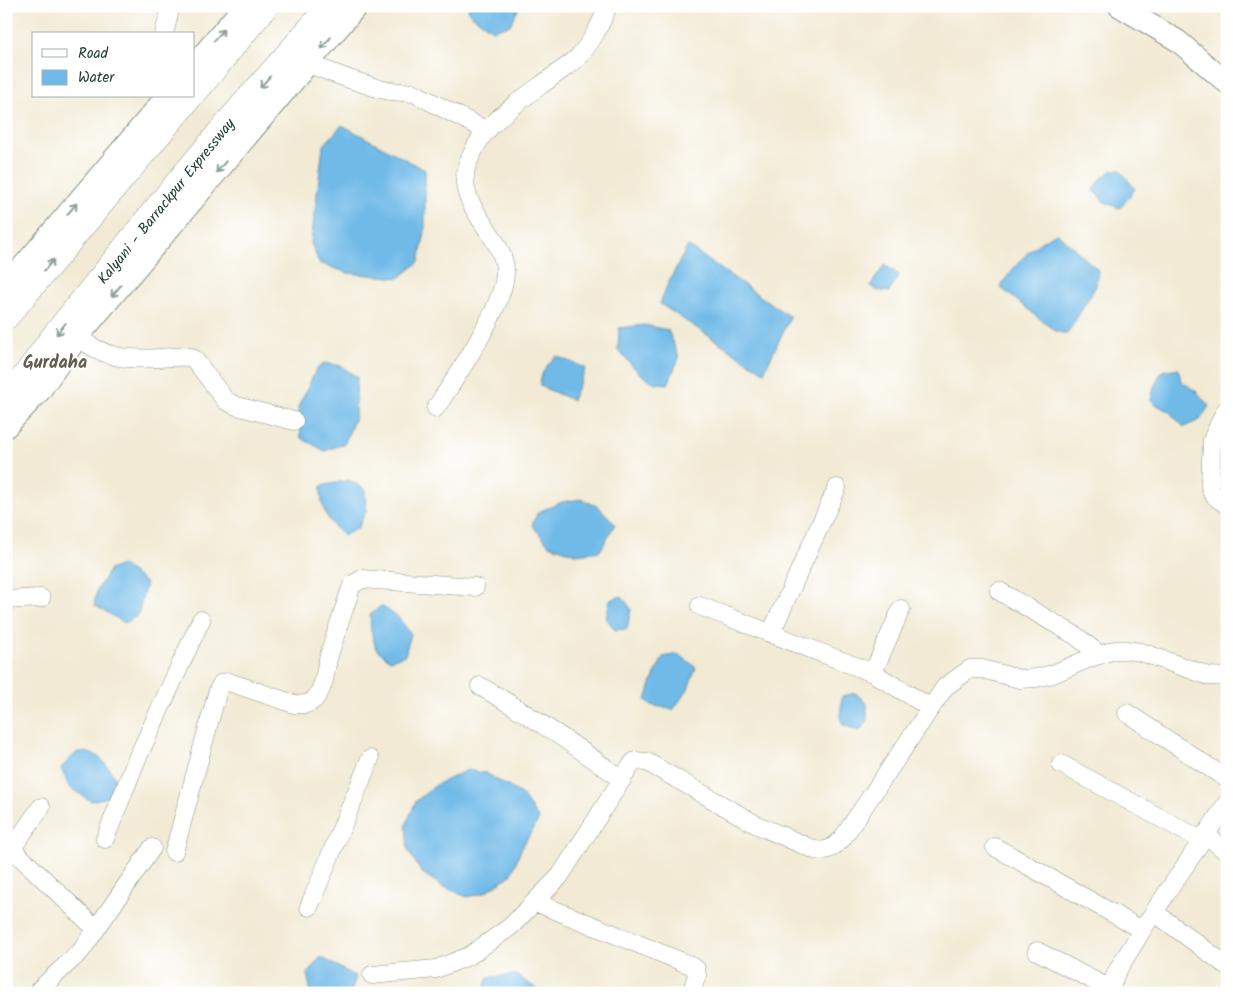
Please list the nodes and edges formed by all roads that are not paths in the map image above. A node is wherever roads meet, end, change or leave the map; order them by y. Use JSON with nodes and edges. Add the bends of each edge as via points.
{"nodes":[{"id":1,"x":171,"y":6,"type":"edge"},
{"id":2,"x":244,"y":6,"type":"edge"},
{"id":3,"x":264,"y":6,"type":"edge"},
{"id":4,"x":332,"y":6,"type":"edge"},
{"id":5,"x":358,"y":6,"type":"edge"},
{"id":6,"x":608,"y":6,"type":"edge"},
{"id":7,"x":1120,"y":6,"type":"edge"},
{"id":8,"x":164,"y":32,"type":"edge"},
{"id":9,"x":195,"y":63,"type":"edge"},
{"id":10,"x":309,"y":64,"type":"junction"},
{"id":11,"x":1227,"y":83,"type":"edge"},
{"id":12,"x":195,"y":90,"type":"edge"},
{"id":13,"x":165,"y":98,"type":"edge"},
{"id":14,"x":187,"y":98,"type":"edge"},
{"id":15,"x":487,"y":131,"type":"junction"},
{"id":16,"x":6,"y":286,"type":"edge"},
{"id":17,"x":6,"y":316,"type":"edge"},
{"id":18,"x":78,"y":337,"type":"junction"},
{"id":19,"x":6,"y":401,"type":"edge"},
{"id":20,"x":436,"y":408,"type":"dead end"},
{"id":21,"x":1225,"y":410,"type":"dead end"},
{"id":22,"x":294,"y":421,"type":"dead end"},
{"id":23,"x":6,"y":427,"type":"edge"},
{"id":24,"x":837,"y":488,"type":"dead end"},
{"id":25,"x":1227,"y":505,"type":"edge"},
{"id":26,"x":475,"y":587,"type":"dead end"},
{"id":27,"x":998,"y":591,"type":"dead end"},
{"id":28,"x":41,"y":598,"type":"dead end"},
{"id":29,"x":6,"y":600,"type":"edge"},
{"id":30,"x":700,"y":606,"type":"dead end"},
{"id":31,"x":901,"y":609,"type":"dead end"},
{"id":32,"x":201,"y":620,"type":"dead end"},
{"id":33,"x":771,"y":633,"type":"junction"},
{"id":34,"x":1100,"y":655,"type":"junction"},
{"id":35,"x":873,"y":673,"type":"junction"},
{"id":36,"x":1227,"y":677,"type":"edge"},
{"id":37,"x":480,"y":686,"type":"dead end"},
{"id":38,"x":930,"y":708,"type":"junction"},
{"id":39,"x":1127,"y":713,"type":"dead end"},
{"id":40,"x":370,"y":759,"type":"dead end"},
{"id":41,"x":1061,"y":764,"type":"dead end"},
{"id":42,"x":1227,"y":779,"type":"edge"},
{"id":43,"x":622,"y":780,"type":"junction"},
{"id":44,"x":1227,"y":802,"type":"edge"},
{"id":45,"x":41,"y":807,"type":"dead end"},
{"id":46,"x":1203,"y":837,"type":"junction"},
{"id":47,"x":105,"y":839,"type":"dead end"},
{"id":48,"x":995,"y":847,"type":"dead end"},
{"id":49,"x":152,"y":848,"type":"dead end"},
{"id":50,"x":174,"y":852,"type":"dead end"},
{"id":51,"x":1227,"y":852,"type":"edge"},
{"id":52,"x":9,"y":853,"type":"edge"},
{"id":53,"x":535,"y":902,"type":"junction"},
{"id":54,"x":310,"y":907,"type":"dead end"},
{"id":55,"x":1154,"y":912,"type":"junction"},
{"id":56,"x":96,"y":929,"type":"junction"},
{"id":57,"x":1142,"y":930,"type":"junction"},
{"id":58,"x":1037,"y":951,"type":"dead end"},
{"id":59,"x":1227,"y":966,"type":"edge"},
{"id":60,"x":372,"y":975,"type":"dead end"},
{"id":61,"x":1109,"y":991,"type":"edge"},
{"id":62,"x":38,"y":993,"type":"edge"},
{"id":63,"x":691,"y":993,"type":"edge"}],
"edges":[{"from":1,"to":8,"type":"street"},
{"from":9,"to":2,"type":"street","one_way":true},
{"from":3,"to":12,"type":"highway"},
{"from":4,"to":19,"type":"highway","name":"Kalyani - Barrackpur Expressway","one_way":true,"via":[[170,194]]},
{"from":5,"to":10,"type":"street","one_way":true},
{"from":6,"to":15,"type":"street","via":[[596,34],[577,58]]},
{"from":7,"to":11,"type":"street","via":[[1178,41]]},
{"from":10,"to":15,"type":"street","via":[[390,92],[414,93]]},
{"from":10,"to":18,"type":"street","one_way":true},
{"from":16,"to":13,"type":"street","one_way":true},
{"from":17,"to":14,"type":"highway","one_way":true},
{"from":15,"to":20,"type":"street","via":[[473,151],[464,174],[465,187],[504,258],[502,292],[475,346]]},
{"from":18,"to":22,"type":"street","via":[[98,351],[122,357],[190,357],[226,401]]},
{"from":18,"to":23,"type":"street","via":[[40,391]]},
{"from":21,"to":25,"type":"street","via":[[1212,440],[1210,488],[1215,497]]},
{"from":24,"to":33,"type":"street"},
{"from":26,"to":50,"type":"street","via":[[356,581],[322,687],[310,704],[294,704],[228,682],[222,683]]},
{"from":27,"to":34,"type":"street","via":[[1076,636]]},
{"from":28,"to":29,"type":"street"},
{"from":30,"to":33,"type":"street"},
{"from":31,"to":35,"type":"street"},
{"from":32,"to":47,"type":"street","via":[[136,761]]},
{"from":33,"to":35,"type":"street"},
{"from":34,"to":36,"type":"street","via":[[1115,650],[1141,652],[1209,676]]},
{"from":34,"to":38,"type":"street","via":[[1036,678],[1020,679],[970,669],[945,687]]},
{"from":35,"to":38,"type":"street"},
{"from":37,"to":43,"type":"street","via":[[574,745]]},
{"from":38,"to":43,"type":"street","via":[[842,839],[832,849],[815,850],[757,825],[647,762],[635,761]]},
{"from":39,"to":42,"type":"street"},
{"from":40,"to":54,"type":"street"},
{"from":41,"to":46,"type":"street"},
{"from":43,"to":53,"type":"street","via":[[560,876]]},
{"from":44,"to":46,"type":"street"},
{"from":45,"to":52,"type":"street"},
{"from":46,"to":51,"type":"street"},
{"from":46,"to":55,"type":"street"},
{"from":48,"to":57,"type":"street"},
{"from":49,"to":56,"type":"street"},
{"from":52,"to":56,"type":"street"},
{"from":53,"to":60,"type":"street","via":[[510,927],[469,956],[436,968]]},
{"from":53,"to":63,"type":"street","via":[[690,965],[697,975]]},
{"from":55,"to":57,"type":"street"},
{"from":55,"to":59,"type":"street"},
{"from":56,"to":62,"type":"street","via":[[81,951]]},
{"from":57,"to":61,"type":"street","via":[[1116,972]]},
{"from":58,"to":61,"type":"street"}]}
